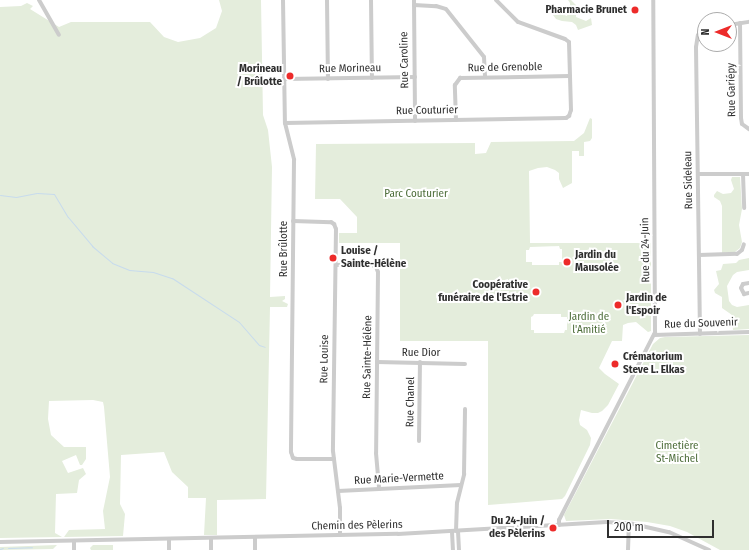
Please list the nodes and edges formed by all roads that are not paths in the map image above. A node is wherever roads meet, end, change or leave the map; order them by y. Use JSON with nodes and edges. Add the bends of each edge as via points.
{"nodes":[{"id":1,"x":39,"y":0,"type":"edge"},
{"id":2,"x":284,"y":0,"type":"edge"},
{"id":3,"x":327,"y":0,"type":"edge"},
{"id":4,"x":370,"y":0,"type":"edge"},
{"id":5,"x":414,"y":0,"type":"edge"},
{"id":6,"x":496,"y":0,"type":"edge"},
{"id":7,"x":653,"y":0,"type":"edge"},
{"id":8,"x":414,"y":5,"type":"junction"},
{"id":9,"x":749,"y":22,"type":"edge"},
{"id":10,"x":740,"y":23,"type":"junction"},
{"id":11,"x":737,"y":24,"type":"edge"},
{"id":12,"x":59,"y":35,"type":"dead end"},
{"id":13,"x":697,"y":41,"type":"edge"},
{"id":14,"x":484,"y":76,"type":"junction"},
{"id":15,"x":570,"y":76,"type":"junction"},
{"id":16,"x":415,"y":77,"type":"junction"},
{"id":17,"x":372,"y":78,"type":"junction"},
{"id":18,"x":285,"y":79,"type":"junction"},
{"id":19,"x":328,"y":79,"type":"junction"},
{"id":20,"x":456,"y":120,"type":"junction"},
{"id":21,"x":415,"y":121,"type":"junction"},
{"id":22,"x":285,"y":123,"type":"junction"},
{"id":23,"x":749,"y":129,"type":"edge"},
{"id":24,"x":698,"y":174,"type":"junction"},
{"id":25,"x":743,"y":174,"type":"junction"},
{"id":26,"x":749,"y":174,"type":"edge"},
{"id":27,"x":744,"y":208,"type":"dead end"},
{"id":28,"x":293,"y":221,"type":"junction"},
{"id":29,"x":744,"y":244,"type":"dead end"},
{"id":30,"x":699,"y":255,"type":"junction"},
{"id":31,"x":336,"y":265,"type":"junction"},
{"id":32,"x":749,"y":283,"type":"edge"},
{"id":33,"x":749,"y":293,"type":"edge"},
{"id":34,"x":749,"y":332,"type":"edge"},
{"id":35,"x":700,"y":334,"type":"junction"},
{"id":36,"x":654,"y":335,"type":"junction"},
{"id":37,"x":377,"y":362,"type":"junction"},
{"id":38,"x":420,"y":362,"type":"junction"},
{"id":39,"x":465,"y":364,"type":"dead end"},
{"id":40,"x":465,"y":409,"type":"dead end"},
{"id":41,"x":419,"y":441,"type":"dead end"},
{"id":42,"x":334,"y":459,"type":"junction"},
{"id":43,"x":461,"y":485,"type":"junction"},
{"id":44,"x":379,"y":489,"type":"junction"},
{"id":45,"x":338,"y":491,"type":"junction"},
{"id":46,"x":628,"y":523,"type":"junction"},
{"id":47,"x":559,"y":525,"type":"junction"},
{"id":48,"x":455,"y":531,"type":"junction"},
{"id":49,"x":340,"y":536,"type":"junction"},
{"id":50,"x":211,"y":538,"type":"junction"},
{"id":51,"x":255,"y":538,"type":"junction"},
{"id":52,"x":169,"y":539,"type":"junction"},
{"id":53,"x":74,"y":541,"type":"junction"},
{"id":54,"x":0,"y":542,"type":"edge"},
{"id":55,"x":74,"y":550,"type":"edge"},
{"id":56,"x":169,"y":550,"type":"edge"},
{"id":57,"x":212,"y":550,"type":"edge"},
{"id":58,"x":255,"y":550,"type":"edge"},
{"id":59,"x":453,"y":550,"type":"edge"},
{"id":60,"x":459,"y":550,"type":"edge"},
{"id":61,"x":628,"y":550,"type":"edge"},
{"id":62,"x":709,"y":550,"type":"edge"}],
"edges":[{"from":1,"to":12,"type":"street"},
{"from":2,"to":18,"type":"street","name":"Rue Brûlotte"},
{"from":3,"to":19,"type":"street"},
{"from":4,"to":17,"type":"street"},
{"from":5,"to":8,"type":"street","name":"Rue Caroline"},
{"from":6,"to":15,"type":"street","via":[[521,24],[567,40],[570,48]]},
{"from":7,"to":36,"type":"street","name":"Rue du 24-Juin"},
{"from":8,"to":14,"type":"street","via":[[446,9],[484,58]]},
{"from":8,"to":16,"type":"street","name":"Rue Caroline"},
{"from":9,"to":10,"type":"street"},
{"from":10,"to":11,"type":"street"},
{"from":10,"to":23,"type":"street","name":"Rue Gariépy","via":[[740,118],[742,124]]},
{"from":13,"to":24,"type":"street","name":"Rue Sideleau"},
{"from":14,"to":15,"type":"street","name":"Rue de Grenoble"},
{"from":14,"to":20,"type":"street","name":"Rue de Grenoble","via":[[465,77],[456,81]]},
{"from":15,"to":20,"type":"street","name":"Rue Couturier","via":[[571,110],[569,116],[562,120]]},
{"from":16,"to":17,"type":"street","name":"Rue Morineau"},
{"from":16,"to":21,"type":"street","name":"Rue Caroline"},
{"from":17,"to":19,"type":"street","name":"Rue Morineau"},
{"from":18,"to":19,"type":"street","name":"Rue Morineau"},
{"from":18,"to":22,"type":"street","name":"Rue Brûlotte"},
{"from":20,"to":21,"type":"street","name":"Rue Couturier"},
{"from":21,"to":22,"type":"street","name":"Rue Couturier"},
{"from":22,"to":28,"type":"street","name":"Rue Brûlotte","via":[[294,160]]},
{"from":24,"to":25,"type":"street"},
{"from":24,"to":30,"type":"street","name":"Rue Sideleau"},
{"from":25,"to":26,"type":"street"},
{"from":25,"to":27,"type":"street"},
{"from":28,"to":31,"type":"street","name":"Rue Louise","via":[[334,224]]},
{"from":28,"to":42,"type":"street","name":"Rue Brûlotte","via":[[291,452],[293,458],[297,459]]},
{"from":29,"to":30,"type":"street","via":[[737,254]]},
{"from":30,"to":35,"type":"street","name":"Rue Sideleau"},
{"from":31,"to":37,"type":"street","name":"Rue Sainte-Hélène","via":[[370,264],[377,269]]},
{"from":31,"to":42,"type":"street","name":"Rue Louise"},
{"from":32,"to":33,"type":"street","via":[[743,284],[741,288],[744,294]]},
{"from":34,"to":35,"type":"street","name":"Rue du Souvenir"},
{"from":35,"to":36,"type":"street","name":"Rue du Souvenir"},
{"from":36,"to":47,"type":"street","name":"Rue du 24-Juin","via":[[559,520]]},
{"from":37,"to":38,"type":"street","name":"Rue Dior"},
{"from":37,"to":44,"type":"street","name":"Rue Sainte-Hélène","via":[[376,452]]},
{"from":38,"to":39,"type":"street","name":"Rue Dior"},
{"from":38,"to":41,"type":"street","name":"Rue Chanel"},
{"from":40,"to":43,"type":"street","via":[[464,468]]},
{"from":42,"to":45,"type":"street","name":"Rue Louise"},
{"from":43,"to":44,"type":"street","name":"Rue Marie-Vermette"},
{"from":43,"to":48,"type":"street","via":[[456,507]]},
{"from":44,"to":45,"type":"street","name":"Rue Marie-Vermette"},
{"from":45,"to":49,"type":"street","name":"Rue Louise"},
{"from":46,"to":47,"type":"street","name":"Chemin des Pèlerins"},
{"from":46,"to":61,"type":"street"},
{"from":46,"to":62,"type":"street","name":"Chemin des Pèlerins","via":[[669,532]]},
{"from":47,"to":48,"type":"street","name":"Chemin des Pèlerins"},
{"from":48,"to":49,"type":"street","name":"Chemin des Pèlerins"},
{"from":48,"to":59,"type":"street"},
{"from":48,"to":60,"type":"street"},
{"from":49,"to":51,"type":"street","name":"Chemin des Pèlerins"},
{"from":50,"to":51,"type":"street","name":"Chemin des Pèlerins"},
{"from":50,"to":52,"type":"street","name":"Chemin des Pèlerins"},
{"from":50,"to":57,"type":"street"},
{"from":51,"to":58,"type":"street"},
{"from":52,"to":53,"type":"street","name":"Chemin des Pèlerins"},
{"from":52,"to":56,"type":"street"},
{"from":53,"to":54,"type":"street","name":"Chemin des Pèlerins"},
{"from":53,"to":55,"type":"street"}]}
